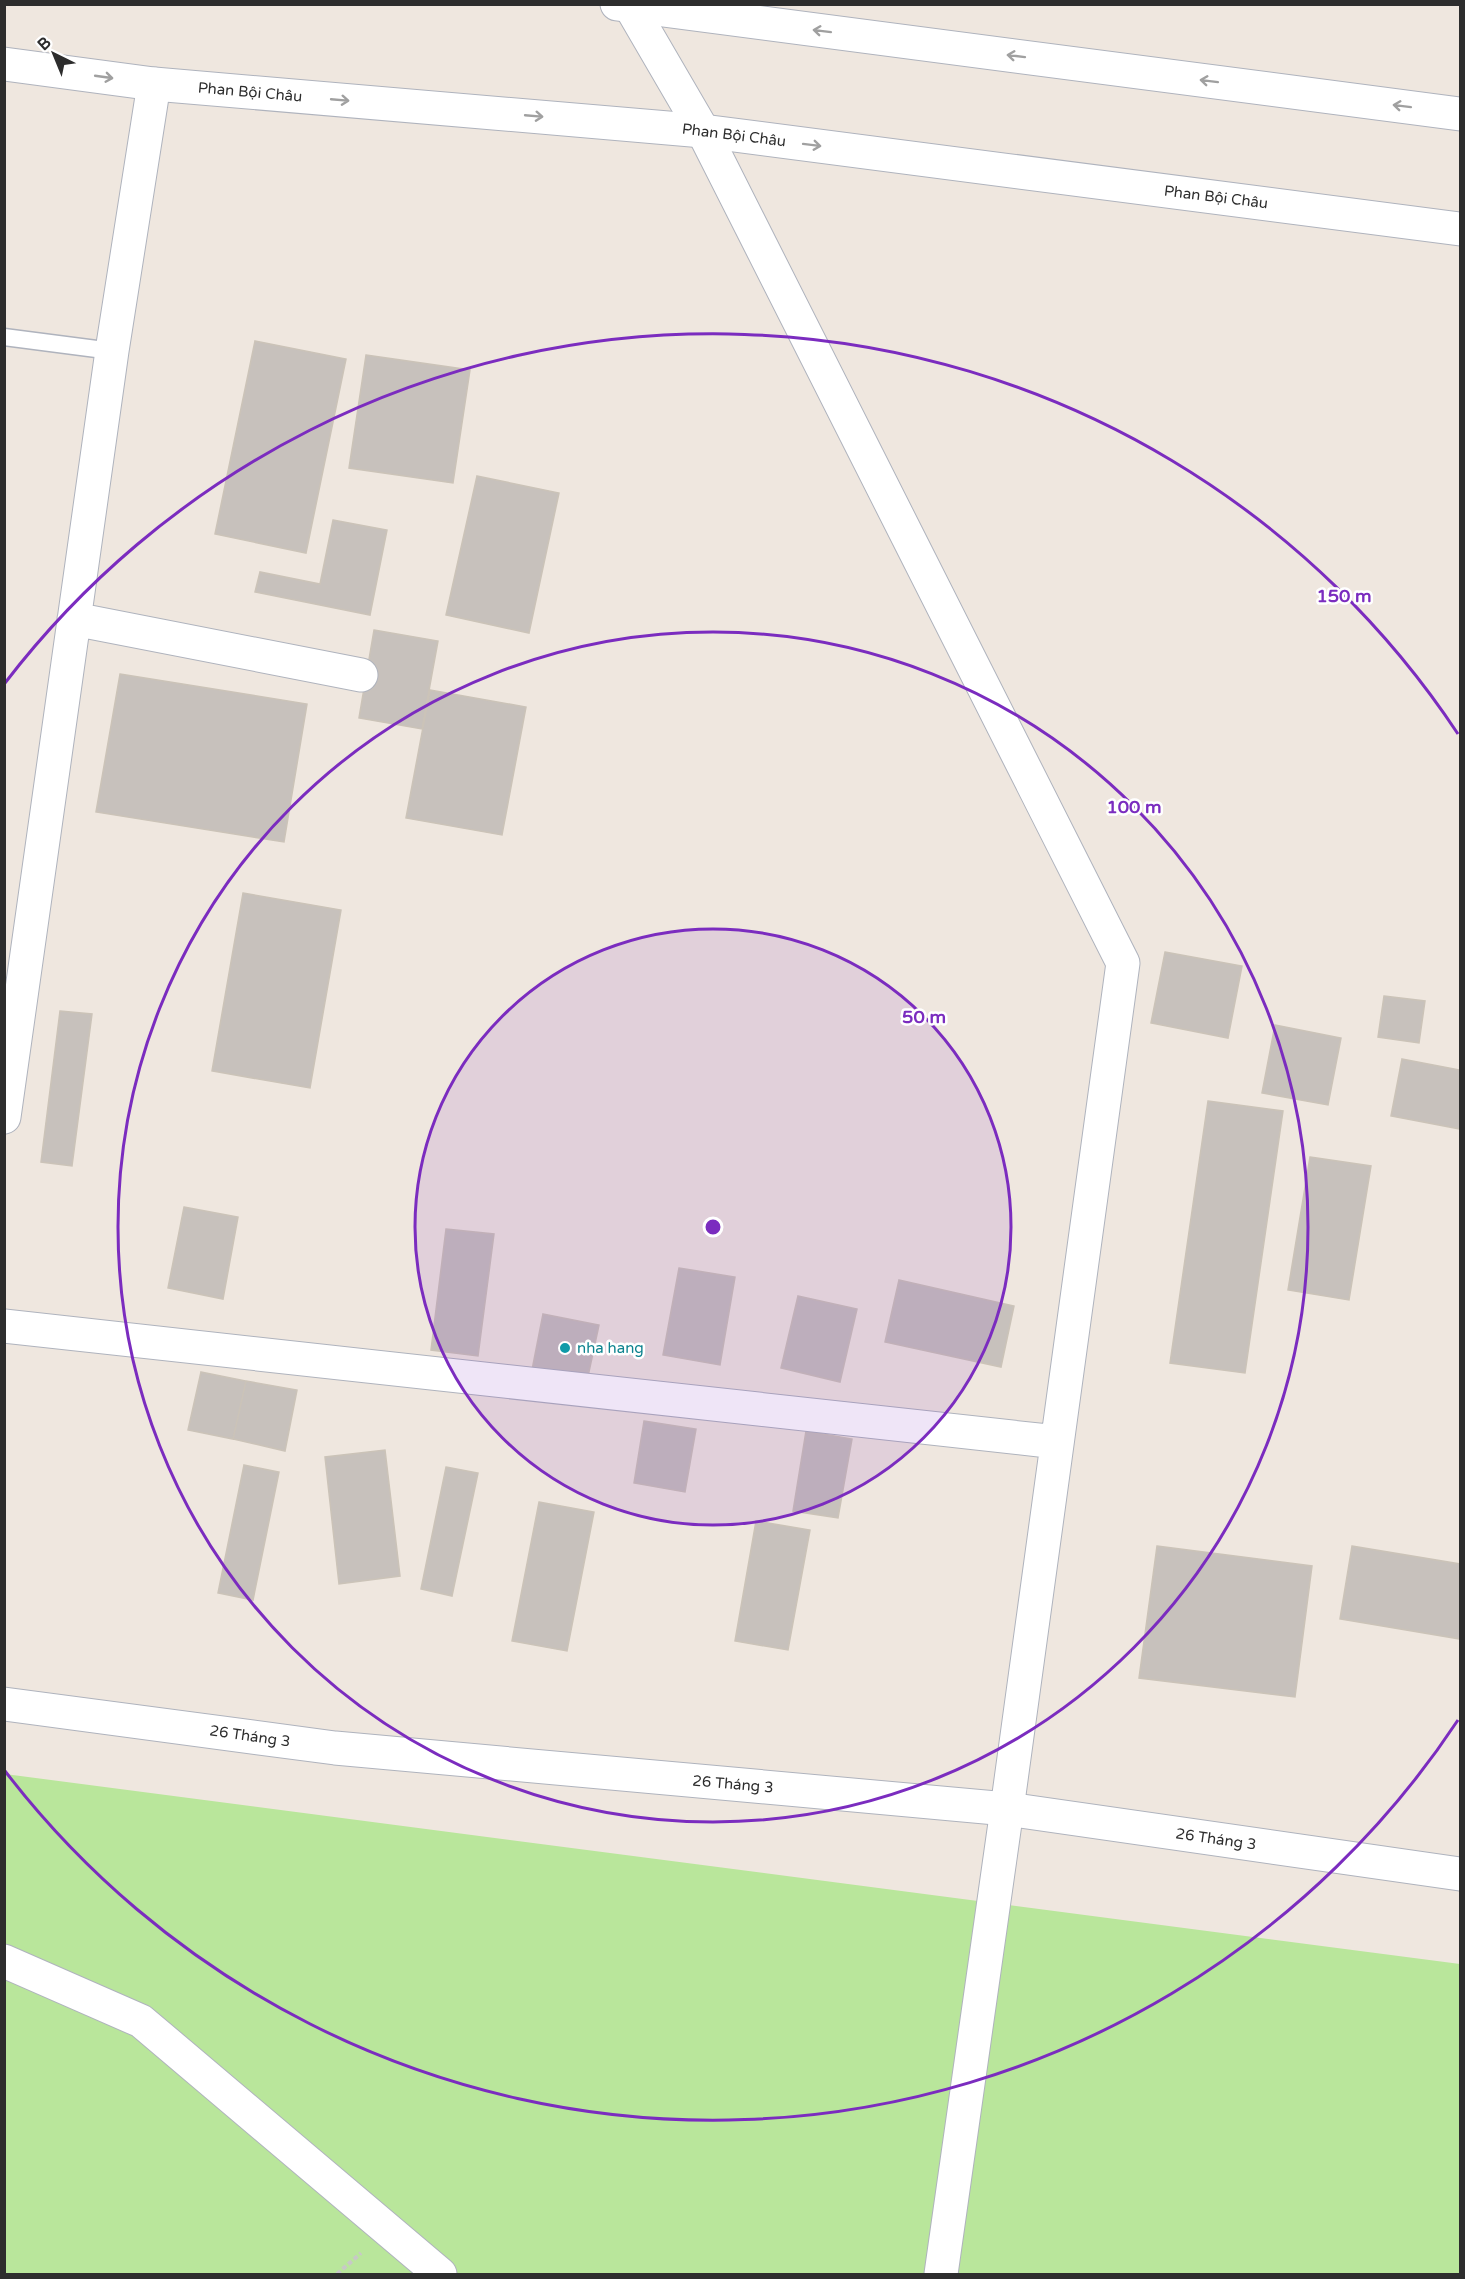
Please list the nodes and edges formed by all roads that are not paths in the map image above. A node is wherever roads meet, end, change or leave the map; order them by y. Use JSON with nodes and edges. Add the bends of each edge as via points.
{"nodes":[{"id":1,"x":625,"y":5,"type":"edge"},
{"id":2,"x":4,"y":64,"type":"edge"},
{"id":3,"x":154,"y":84,"type":"junction"},
{"id":4,"x":1461,"y":114,"type":"edge"},
{"id":5,"x":703,"y":131,"type":"junction"},
{"id":6,"x":1461,"y":229,"type":"edge"},
{"id":7,"x":4,"y":337,"type":"edge"},
{"id":8,"x":112,"y":351,"type":"junction"},
{"id":9,"x":75,"y":620,"type":"junction"},
{"id":10,"x":361,"y":675,"type":"dead end"},
{"id":11,"x":4,"y":1117,"type":"edge"},
{"id":12,"x":4,"y":1326,"type":"edge"},
{"id":13,"x":1057,"y":1442,"type":"junction"},
{"id":14,"x":4,"y":1704,"type":"edge"},
{"id":15,"x":1007,"y":1809,"type":"junction"},
{"id":16,"x":1461,"y":1874,"type":"edge"},
{"id":17,"x":4,"y":1961,"type":"edge"},
{"id":18,"x":440,"y":2274,"type":"edge"},
{"id":19,"x":941,"y":2274,"type":"edge"}],
"edges":[{"from":4,"to":1,"type":"street","one_way":true},
{"from":1,"to":5,"type":"street"},
{"from":2,"to":3,"type":"street","name":"Phan Bội Châu","one_way":true},
{"from":3,"to":5,"type":"street","name":"Phan Bội Châu","one_way":true},
{"from":3,"to":8,"type":"street"},
{"from":5,"to":6,"type":"street","name":"Phan Bội Châu","one_way":true},
{"from":5,"to":13,"type":"street","via":[[1123,963]]},
{"from":7,"to":8,"type":"lane"},
{"from":8,"to":9,"type":"street"},
{"from":9,"to":10,"type":"street"},
{"from":9,"to":11,"type":"street"},
{"from":12,"to":13,"type":"street"},
{"from":13,"to":15,"type":"street"},
{"from":14,"to":15,"type":"street","name":"26 Tháng 3","via":[[335,1748]]},
{"from":15,"to":16,"type":"street","name":"26 Tháng 3"},
{"from":15,"to":19,"type":"street"},
{"from":17,"to":18,"type":"street","via":[[141,2021]]}]}
